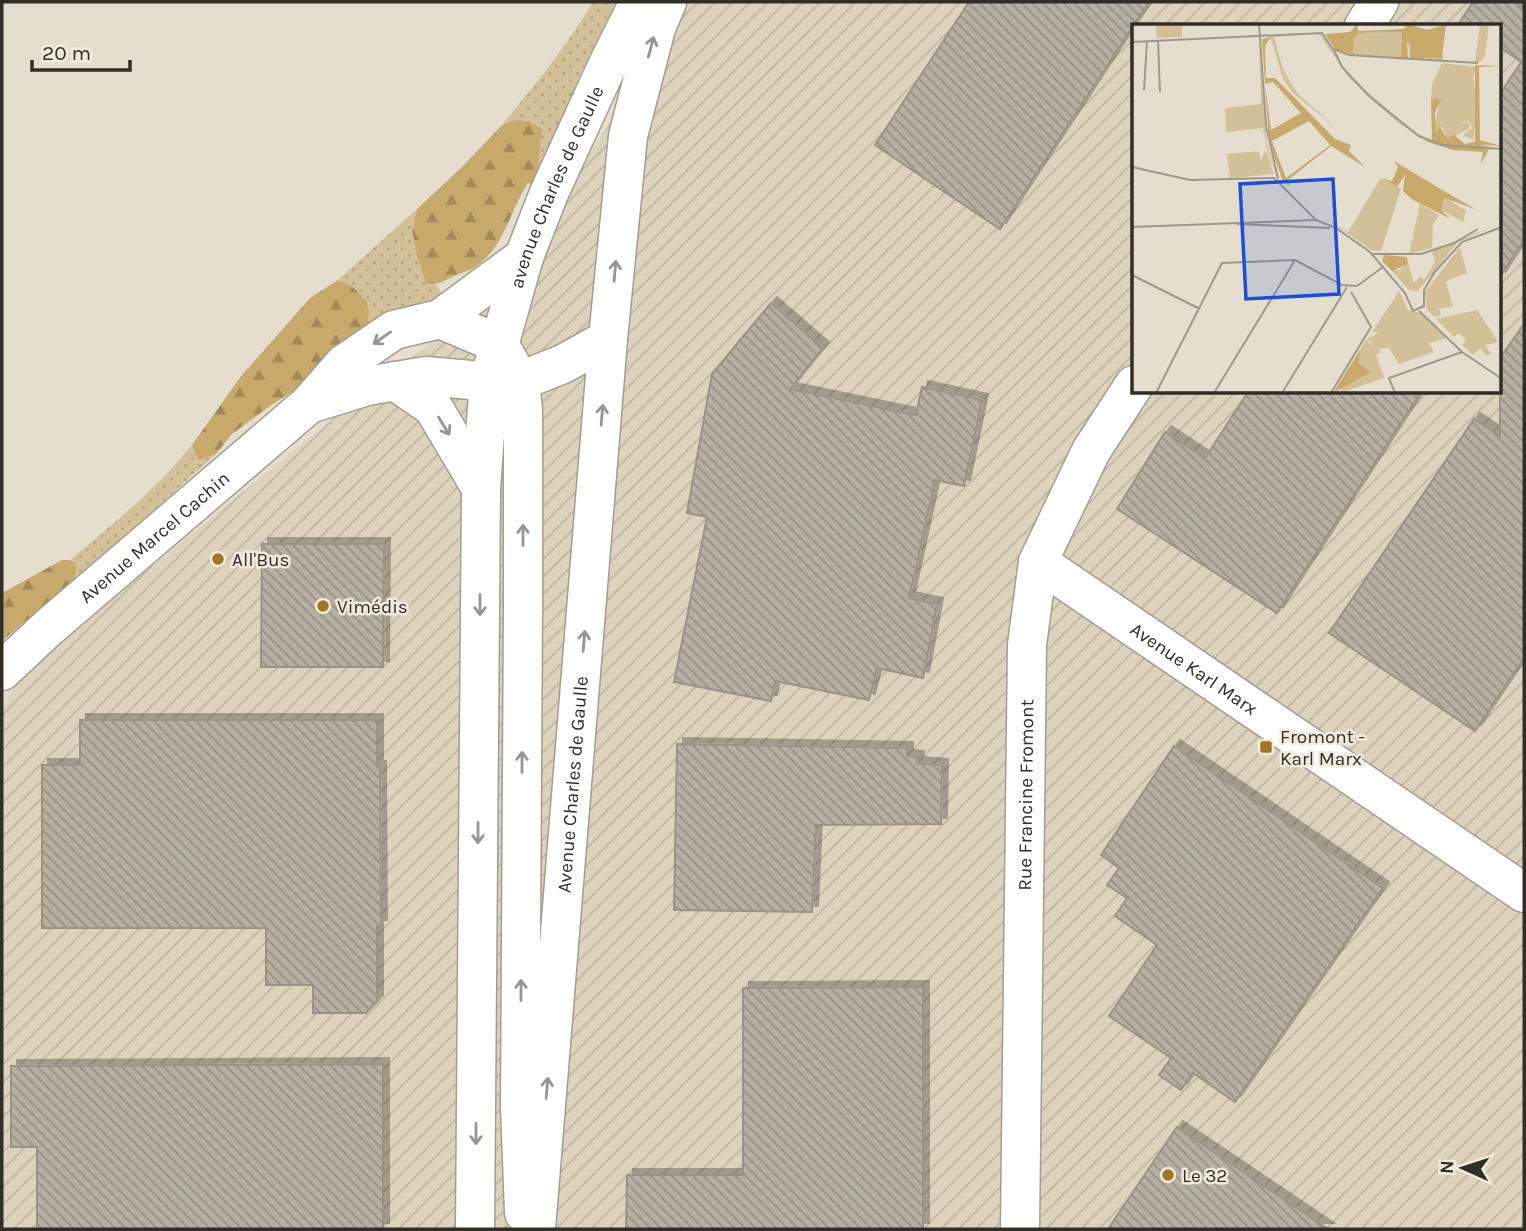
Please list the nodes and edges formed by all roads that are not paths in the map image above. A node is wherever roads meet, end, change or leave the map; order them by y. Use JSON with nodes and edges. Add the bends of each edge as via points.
{"nodes":[{"id":1,"x":639,"y":2,"type":"edge"},
{"id":2,"x":667,"y":2,"type":"edge"},
{"id":3,"x":1380,"y":2,"type":"edge"},
{"id":4,"x":1365,"y":24,"type":"edge"},
{"id":5,"x":524,"y":257,"type":"junction"},
{"id":6,"x":440,"y":319,"type":"junction"},
{"id":7,"x":608,"y":339,"type":"junction"},
{"id":8,"x":499,"y":344,"type":"junction"},
{"id":9,"x":395,"y":380,"type":"junction"},
{"id":10,"x":504,"y":381,"type":"junction"},
{"id":11,"x":1132,"y":388,"type":"edge"},
{"id":12,"x":309,"y":404,"type":"junction"},
{"id":13,"x":481,"y":488,"type":"junction"},
{"id":14,"x":1038,"y":562,"type":"junction"},
{"id":15,"x":2,"y":671,"type":"edge"},
{"id":16,"x":1524,"y":893,"type":"edge"},
{"id":17,"x":475,"y":1229,"type":"edge"},
{"id":18,"x":525,"y":1229,"type":"edge"},
{"id":19,"x":536,"y":1229,"type":"edge"},
{"id":20,"x":1020,"y":1229,"type":"edge"}],
"edges":[{"from":1,"to":5,"type":"street","name":"avenue Charles de Gaulle","via":[[549,193]]},
{"from":7,"to":2,"type":"street","one_way":true,"via":[[628,136]]},
{"from":3,"to":4,"type":"street"},
{"from":5,"to":6,"type":"street","name":"Avenue Marcel Cachin"},
{"from":5,"to":8,"type":"street","name":"avenue Charles de Gaulle"},
{"from":6,"to":8,"type":"street"},
{"from":6,"to":12,"type":"street","name":"Avenue Marcel Cachin","one_way":true,"via":[[394,330],[344,364]]},
{"from":7,"to":10,"type":"street","name":"Avenue Marcel Cachin","via":[[563,364]]},
{"from":19,"to":7,"type":"street","name":"Avenue Charles de Gaulle","one_way":true},
{"from":8,"to":10,"type":"street","name":"avenue Charles de Gaulle"},
{"from":9,"to":10,"type":"street","name":"Avenue Marcel Cachin","via":[[426,376]]},
{"from":9,"to":12,"type":"street","name":"Avenue Marcel Cachin"},
{"from":9,"to":13,"type":"street","one_way":true,"via":[[433,407]]},
{"from":10,"to":13,"type":"street"},
{"from":18,"to":10,"type":"street","one_way":true,"via":[[520,1106],[523,410]]},
{"from":11,"to":14,"type":"street","name":"Rue Francine Fromont","via":[[1091,451]]},
{"from":12,"to":15,"type":"street","name":"Avenue Marcel Cachin"},
{"from":13,"to":17,"type":"street","one_way":true},
{"from":14,"to":16,"type":"street","name":"Avenue Karl Marx"},
{"from":14,"to":20,"type":"street","name":"Rue Francine Fromont","via":[[1027,645]]}]}
